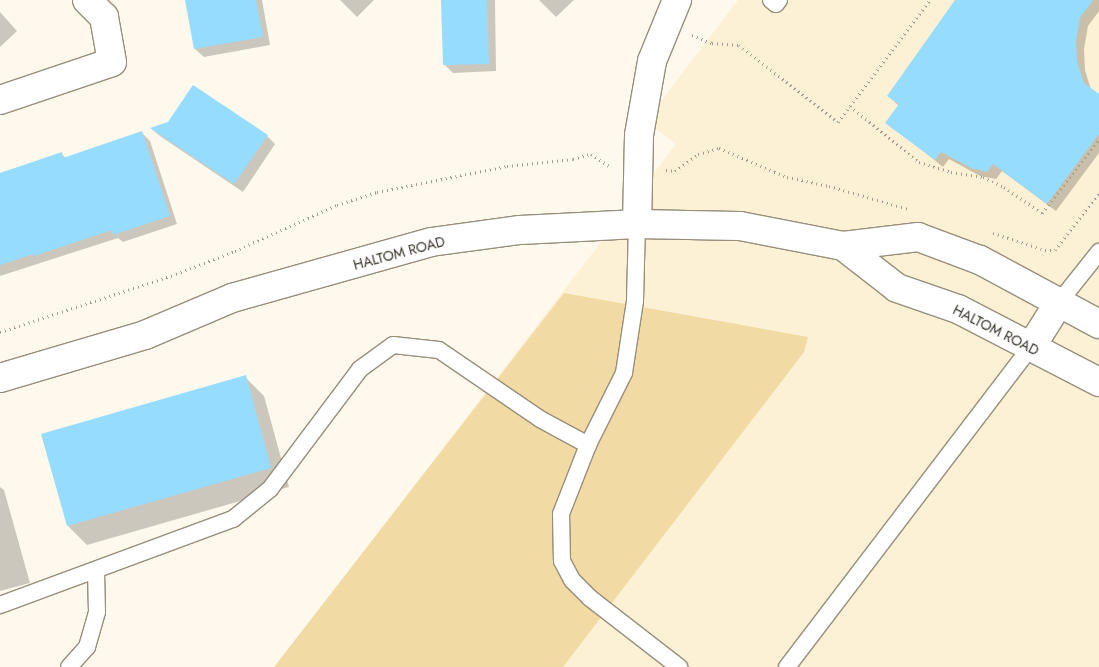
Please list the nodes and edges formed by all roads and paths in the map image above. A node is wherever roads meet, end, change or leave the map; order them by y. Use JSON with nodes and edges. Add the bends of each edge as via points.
{"nodes":[{"id":1,"x":87,"y":0,"type":"edge"},
{"id":2,"x":771,"y":0,"type":"edge"},
{"id":3,"x":779,"y":0,"type":"edge"},
{"id":4,"x":930,"y":0,"type":"edge"},
{"id":5,"x":672,"y":12,"type":"edge"},
{"id":6,"x":0,"y":100,"type":"edge"},
{"id":7,"x":850,"y":106,"type":"junction"},
{"id":8,"x":1099,"y":139,"type":"edge"},
{"id":9,"x":573,"y":159,"type":"dead end"},
{"id":10,"x":675,"y":171,"type":"dead end"},
{"id":11,"x":1099,"y":192,"type":"edge"},
{"id":12,"x":912,"y":210,"type":"dead end"},
{"id":13,"x":637,"y":224,"type":"junction"},
{"id":14,"x":985,"y":231,"type":"dead end"},
{"id":15,"x":843,"y":246,"type":"junction"},
{"id":16,"x":1099,"y":252,"type":"edge"},
{"id":17,"x":1060,"y":301,"type":"junction"},
{"id":18,"x":1099,"y":324,"type":"edge"},
{"id":19,"x":0,"y":332,"type":"edge"},
{"id":20,"x":1031,"y":347,"type":"junction"},
{"id":21,"x":0,"y":378,"type":"edge"},
{"id":22,"x":1099,"y":382,"type":"edge"},
{"id":23,"x":588,"y":445,"type":"junction"},
{"id":24,"x":96,"y":570,"type":"junction"},
{"id":25,"x":0,"y":605,"type":"edge"},
{"id":26,"x":69,"y":667,"type":"edge"},
{"id":27,"x":679,"y":667,"type":"edge"},
{"id":28,"x":787,"y":667,"type":"edge"}],
"edges":[{"from":1,"to":6,"type":"main road","via":[[104,17],[112,62]]},
{"from":2,"to":3,"type":"lane","via":[[776,4]]},
{"from":4,"to":7,"type":"path"},
{"from":5,"to":7,"type":"path","via":[[712,43],[739,45],[838,122]]},
{"from":5,"to":13,"type":"main road","via":[[652,61],[639,135]]},
{"from":7,"to":8,"type":"path","via":[[919,162],[983,177],[1042,213]]},
{"from":9,"to":19,"type":"path","via":[[506,166],[377,192],[337,205],[176,274]]},
{"from":10,"to":12,"type":"path","via":[[698,154],[719,148],[786,177]]},
{"from":11,"to":14,"type":"path","via":[[1055,250],[1045,250]]},
{"from":13,"to":15,"type":"main road","name":"HALTOM ROAD","via":[[740,226]]},
{"from":13,"to":21,"type":"main road","name":"HALTOM ROAD","via":[[520,230],[431,242],[232,298],[145,335]]},
{"from":13,"to":23,"type":"lane","via":[[635,301],[624,373]]},
{"from":15,"to":17,"type":"main road","name":"HALTOM ROAD","via":[[918,237],[980,260]]},
{"from":15,"to":20,"type":"main road","name":"HALTOM ROAD","via":[[897,288],[958,308]]},
{"from":16,"to":17,"type":"lane"},
{"from":17,"to":18,"type":"main road","name":"HALTOM ROAD"},
{"from":17,"to":20,"type":"main road"},
{"from":20,"to":22,"type":"main road","name":"HALTOM ROAD"},
{"from":20,"to":28,"type":"lane"},
{"from":23,"to":24,"type":"lane","via":[[540,419],[439,350],[393,345],[360,369],[270,489],[233,519]]},
{"from":23,"to":27,"type":"lane","via":[[561,514],[562,560],[572,580],[590,598]]},
{"from":24,"to":25,"type":"lane"},
{"from":24,"to":26,"type":"lane","via":[[98,612],[87,647]]}]}
